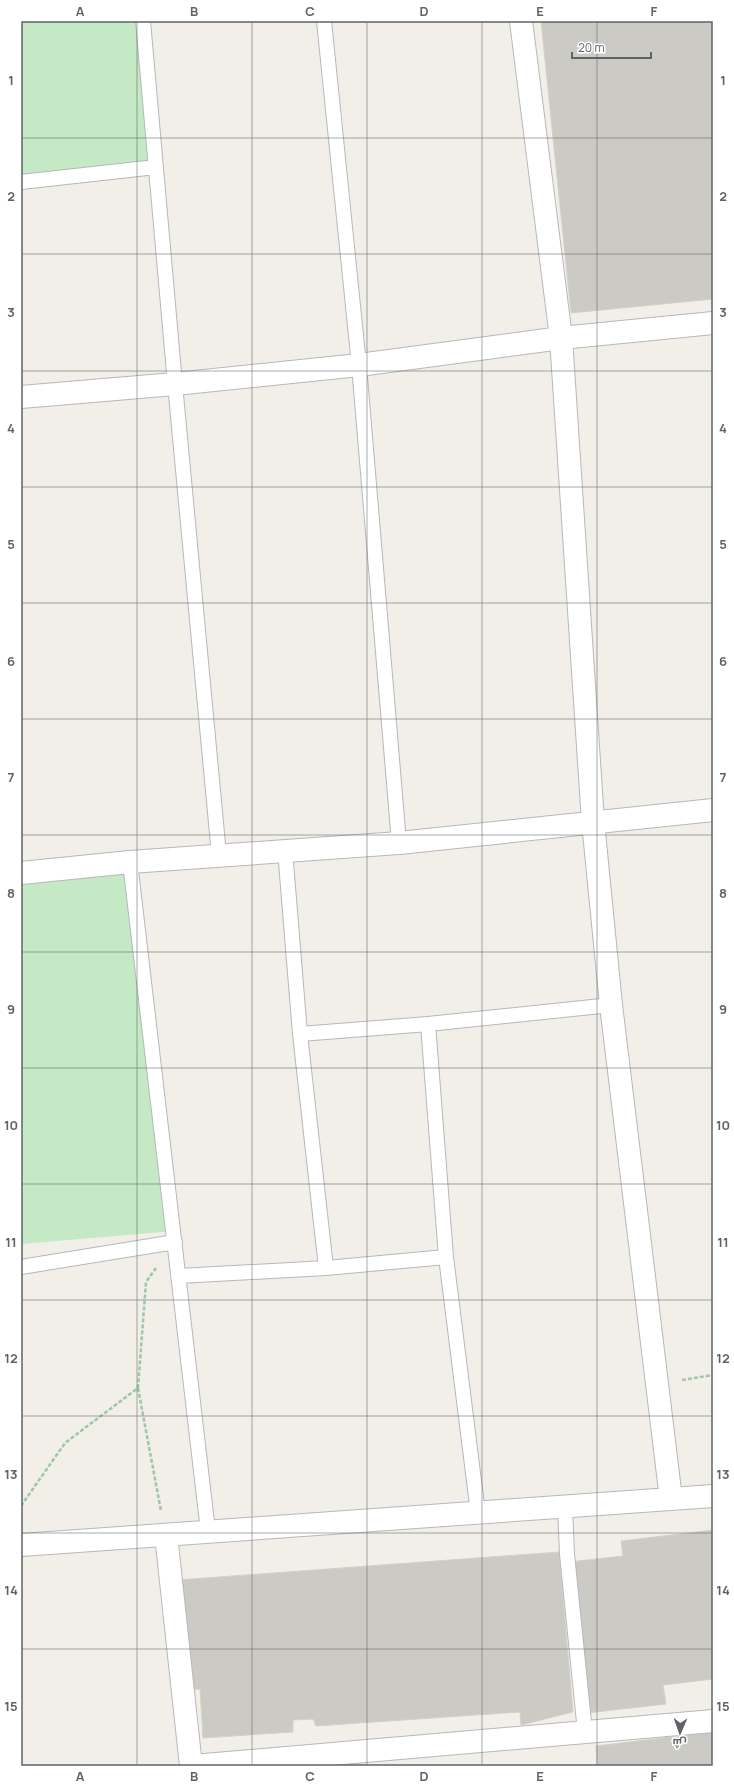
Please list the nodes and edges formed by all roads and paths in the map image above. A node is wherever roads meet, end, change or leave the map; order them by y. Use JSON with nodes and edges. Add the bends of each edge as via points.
{"nodes":[{"id":1,"x":143,"y":21,"type":"edge"},
{"id":2,"x":324,"y":21,"type":"edge"},
{"id":3,"x":521,"y":21,"type":"edge"},
{"id":4,"x":156,"y":167,"type":"junction"},
{"id":5,"x":21,"y":182,"type":"edge"},
{"id":6,"x":713,"y":323,"type":"edge"},
{"id":7,"x":562,"y":338,"type":"junction"},
{"id":8,"x":359,"y":365,"type":"junction"},
{"id":9,"x":175,"y":384,"type":"junction"},
{"id":10,"x":21,"y":397,"type":"edge"},
{"id":11,"x":713,"y":810,"type":"edge"},
{"id":12,"x":593,"y":822,"type":"junction"},
{"id":13,"x":399,"y":843,"type":"junction"},
{"id":14,"x":284,"y":850,"type":"junction"},
{"id":15,"x":219,"y":855,"type":"junction"},
{"id":16,"x":130,"y":862,"type":"junction"},
{"id":17,"x":21,"y":874,"type":"edge"},
{"id":18,"x":611,"y":1005,"type":"junction"},
{"id":19,"x":428,"y":1024,"type":"junction"},
{"id":20,"x":300,"y":1034,"type":"junction"},
{"id":21,"x":175,"y":1242,"type":"junction"},
{"id":22,"x":446,"y":1257,"type":"junction"},
{"id":23,"x":21,"y":1267,"type":"edge"},
{"id":24,"x":326,"y":1268,"type":"junction"},
{"id":25,"x":180,"y":1276,"type":"junction"},
{"id":26,"x":713,"y":1375,"type":"edge"},
{"id":27,"x":658,"y":1384,"type":"junction"},
{"id":28,"x":138,"y":1388,"type":"junction"},
{"id":29,"x":713,"y":1496,"type":"edge"},
{"id":30,"x":671,"y":1499,"type":"junction"},
{"id":31,"x":21,"y":1506,"type":"edge"},
{"id":32,"x":565,"y":1507,"type":"junction"},
{"id":33,"x":478,"y":1513,"type":"junction"},
{"id":34,"x":208,"y":1531,"type":"junction"},
{"id":35,"x":166,"y":1535,"type":"junction"},
{"id":36,"x":21,"y":1545,"type":"edge"},
{"id":37,"x":713,"y":1721,"type":"edge"},
{"id":38,"x":585,"y":1732,"type":"junction"},
{"id":39,"x":192,"y":1766,"type":"edge"}],
"edges":[{"from":1,"to":4,"type":"lane"},
{"from":2,"to":8,"type":"lane"},
{"from":3,"to":7,"type":"street"},
{"from":4,"to":5,"type":"lane"},
{"from":4,"to":9,"type":"lane"},
{"from":6,"to":7,"type":"street"},
{"from":7,"to":8,"type":"street"},
{"from":7,"to":12,"type":"street"},
{"from":8,"to":9,"type":"street"},
{"from":8,"to":13,"type":"lane"},
{"from":9,"to":10,"type":"street"},
{"from":9,"to":15,"type":"lane"},
{"from":11,"to":12,"type":"street"},
{"from":12,"to":13,"type":"street"},
{"from":12,"to":18,"type":"street"},
{"from":13,"to":14,"type":"street"},
{"from":14,"to":15,"type":"street"},
{"from":14,"to":20,"type":"lane"},
{"from":15,"to":16,"type":"street"},
{"from":16,"to":17,"type":"street"},
{"from":16,"to":21,"type":"lane"},
{"from":18,"to":19,"type":"lane"},
{"from":18,"to":27,"type":"street"},
{"from":19,"to":20,"type":"lane"},
{"from":19,"to":22,"type":"lane"},
{"from":20,"to":24,"type":"lane"},
{"from":21,"to":23,"type":"lane"},
{"from":21,"to":25,"type":"lane"},
{"from":21,"to":28,"type":"path","via":[[146,1282]]},
{"from":22,"to":24,"type":"lane"},
{"from":22,"to":33,"type":"lane"},
{"from":24,"to":25,"type":"lane"},
{"from":25,"to":34,"type":"lane"},
{"from":26,"to":27,"type":"path"},
{"from":27,"to":30,"type":"street"},
{"from":28,"to":31,"type":"path","via":[[65,1443]]},
{"from":28,"to":35,"type":"path"},
{"from":29,"to":30,"type":"street"},
{"from":30,"to":32,"type":"street"},
{"from":32,"to":33,"type":"street"},
{"from":32,"to":38,"type":"lane","via":[[567,1554]]},
{"from":33,"to":34,"type":"street"},
{"from":34,"to":35,"type":"street"},
{"from":35,"to":36,"type":"street"},
{"from":35,"to":39,"type":"street"},
{"from":37,"to":38,"type":"street"},
{"from":38,"to":39,"type":"street"}]}
